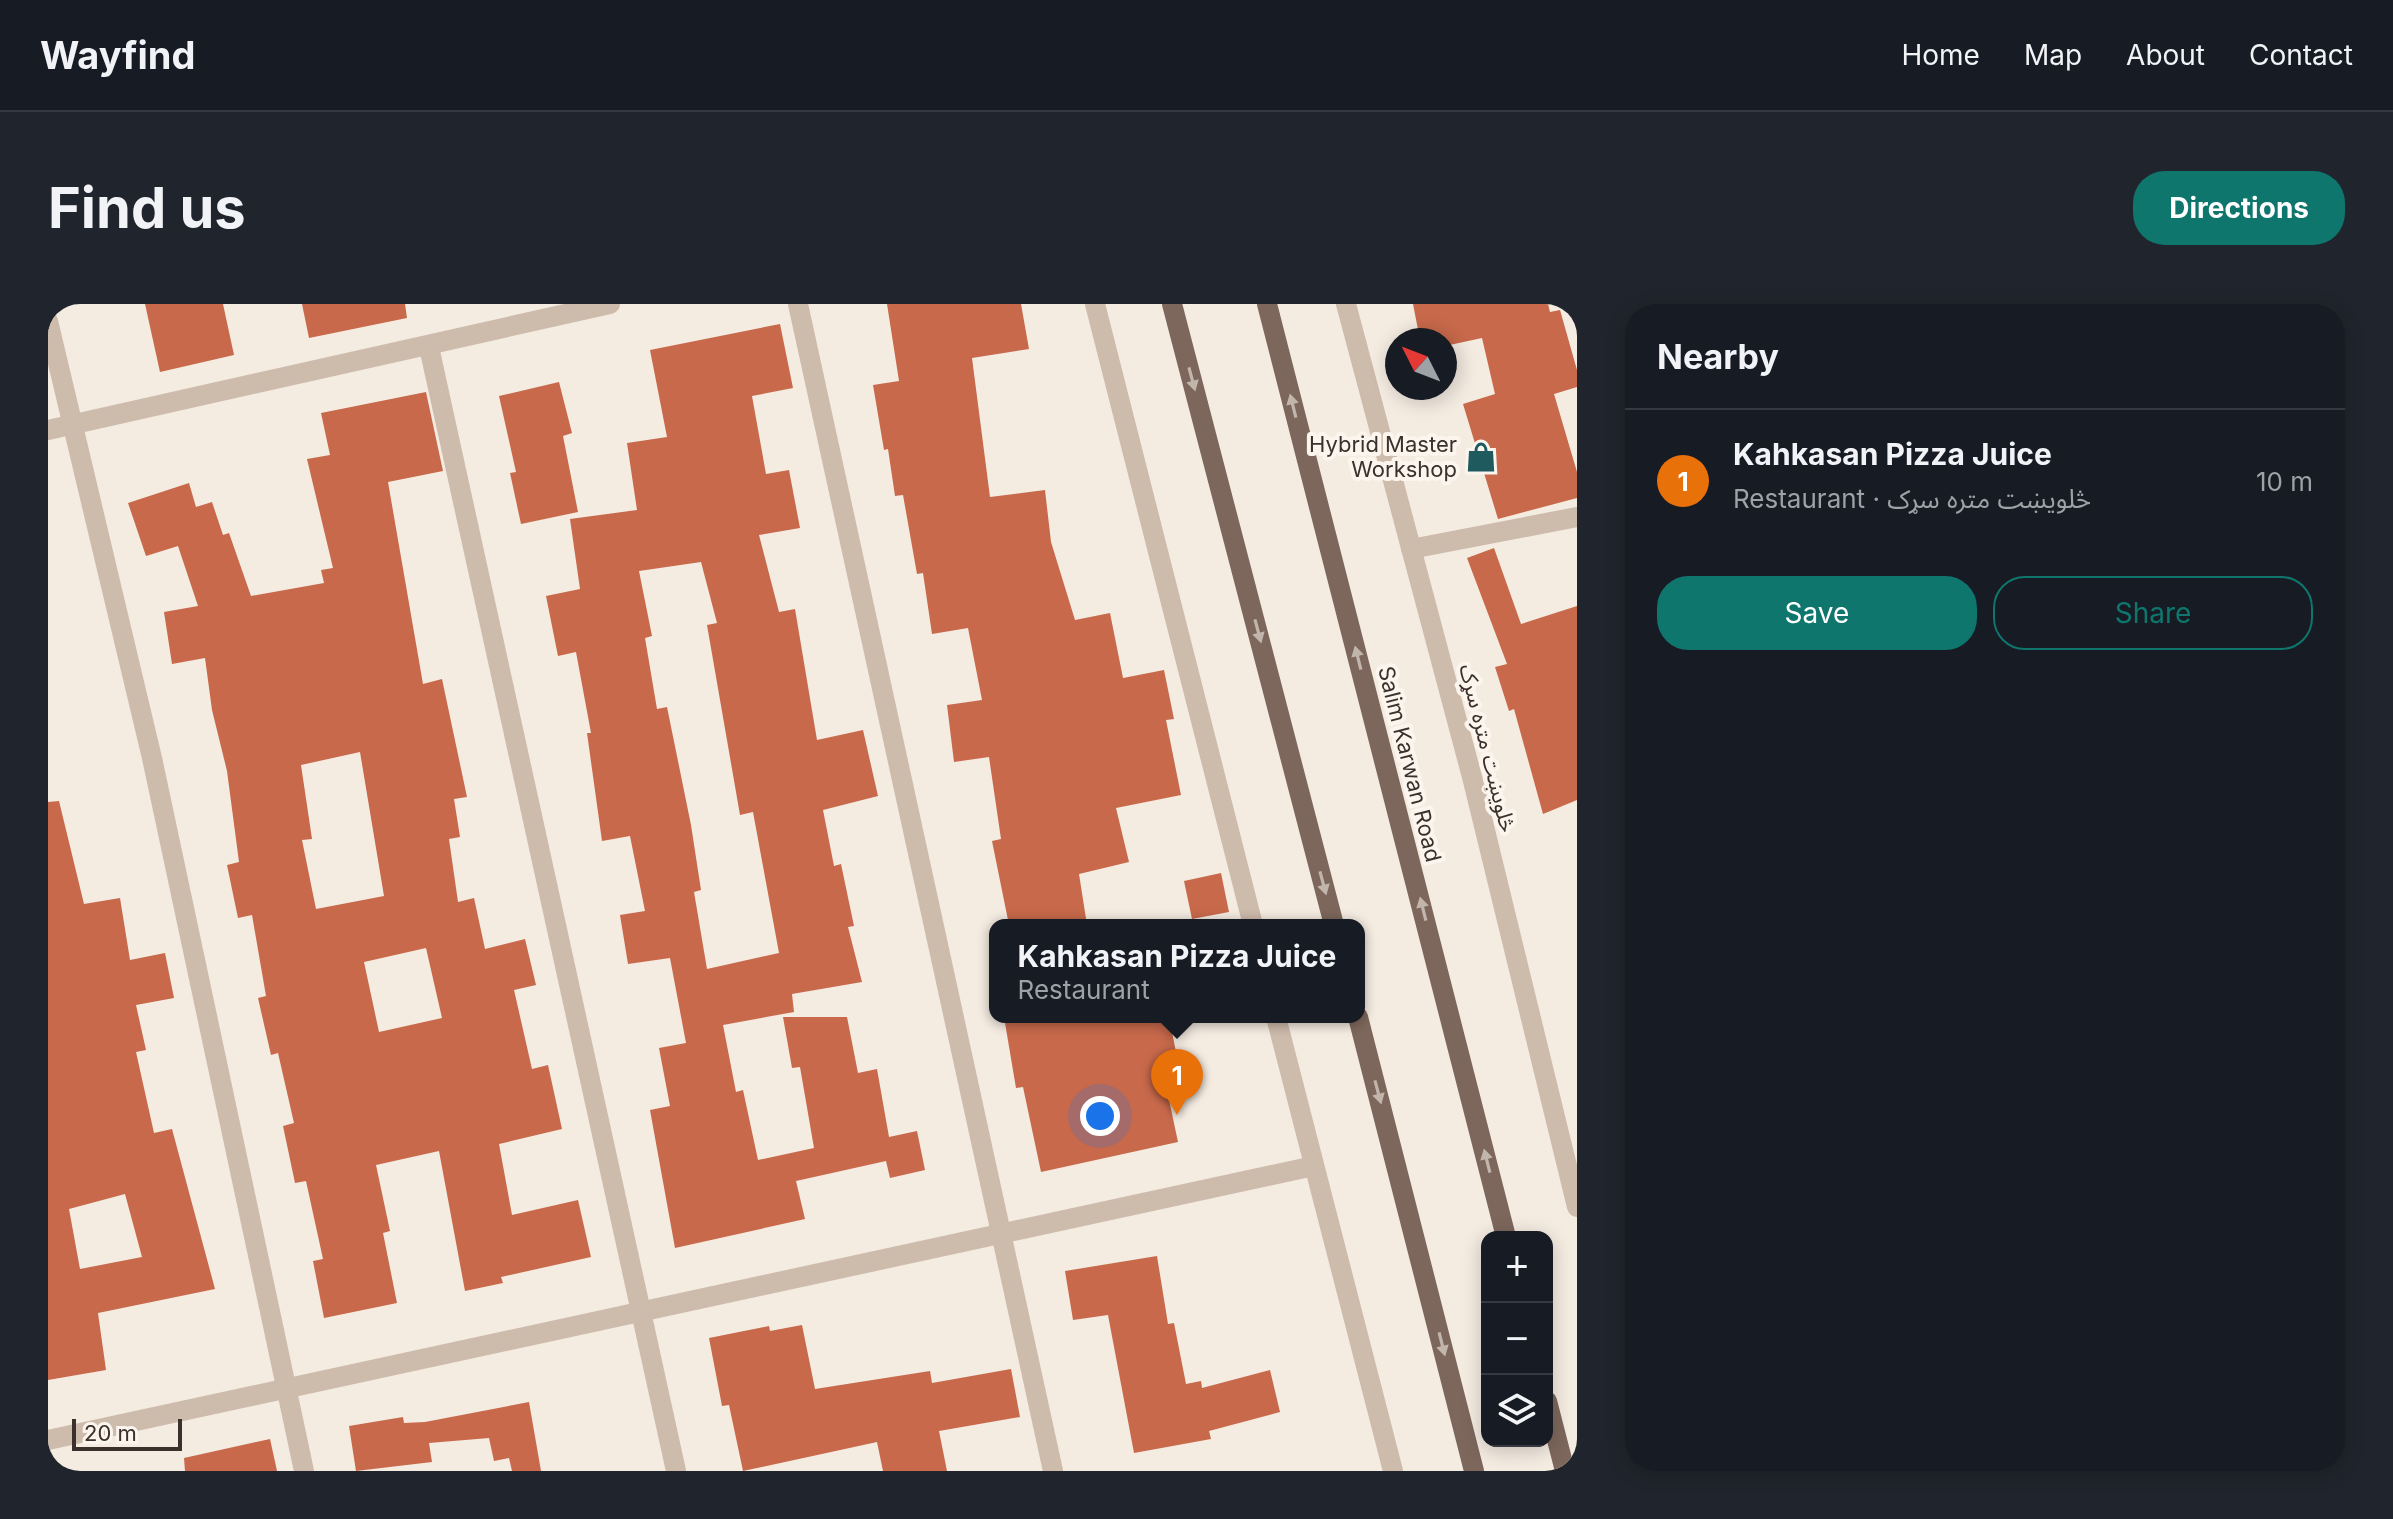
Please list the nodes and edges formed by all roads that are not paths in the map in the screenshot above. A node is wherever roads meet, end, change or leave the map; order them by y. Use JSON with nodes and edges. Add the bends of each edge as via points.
{"nodes":[{"id":1,"x":610,"y":304,"type":"edge"},
{"id":2,"x":798,"y":304,"type":"edge"},
{"id":3,"x":1095,"y":304,"type":"edge"},
{"id":4,"x":1172,"y":304,"type":"edge"},
{"id":5,"x":1267,"y":304,"type":"edge"},
{"id":6,"x":1346,"y":304,"type":"edge"},
{"id":7,"x":48,"y":321,"type":"edge"},
{"id":8,"x":429,"y":347,"type":"junction"},
{"id":9,"x":71,"y":425,"type":"junction"},
{"id":10,"x":48,"y":430,"type":"edge"},
{"id":11,"x":1577,"y":517,"type":"edge"},
{"id":12,"x":1411,"y":549,"type":"junction"},
{"id":13,"x":1251,"y":919,"type":"edge"},
{"id":14,"x":1332,"y":919,"type":"edge"},
{"id":15,"x":1278,"y":1023,"type":"edge"},
{"id":16,"x":1360,"y":1023,"type":"edge"},
{"id":17,"x":1314,"y":1166,"type":"junction"},
{"id":18,"x":1577,"y":1207,"type":"edge"},
{"id":19,"x":1504,"y":1231,"type":"edge"},
{"id":20,"x":1003,"y":1234,"type":"junction"},
{"id":21,"x":642,"y":1311,"type":"junction"},
{"id":22,"x":287,"y":1388,"type":"junction"},
{"id":23,"x":1553,"y":1424,"type":"edge"},
{"id":24,"x":48,"y":1440,"type":"edge"},
{"id":25,"x":304,"y":1471,"type":"edge"},
{"id":26,"x":676,"y":1471,"type":"edge"},
{"id":27,"x":1053,"y":1471,"type":"edge"},
{"id":28,"x":1393,"y":1471,"type":"edge"},
{"id":29,"x":1474,"y":1471,"type":"edge"},
{"id":30,"x":1565,"y":1471,"type":"edge"}],
"edges":[{"from":1,"to":8,"type":"street"},
{"from":2,"to":20,"type":"street"},
{"from":3,"to":13,"type":"street"},
{"from":4,"to":14,"type":"main road","one_way":true},
{"from":19,"to":5,"type":"main road","name":"Salim Karwan Road","one_way":true},
{"from":6,"to":12,"type":"street","name":"څلویښت متره سړک"},
{"from":7,"to":9,"type":"street"},
{"from":8,"to":9,"type":"street"},
{"from":8,"to":21,"type":"street"},
{"from":9,"to":10,"type":"street"},
{"from":9,"to":22,"type":"street","via":[[152,758]]},
{"from":11,"to":12,"type":"street"},
{"from":12,"to":18,"type":"street","name":"څلویښت متره سړک"},
{"from":15,"to":17,"type":"street"},
{"from":16,"to":29,"type":"main road","one_way":true},
{"from":17,"to":20,"type":"street"},
{"from":17,"to":28,"type":"street"},
{"from":20,"to":21,"type":"street"},
{"from":20,"to":27,"type":"street"},
{"from":21,"to":22,"type":"street"},
{"from":21,"to":26,"type":"street"},
{"from":22,"to":24,"type":"street"},
{"from":22,"to":25,"type":"street"},
{"from":23,"to":30,"type":"main road"}]}
